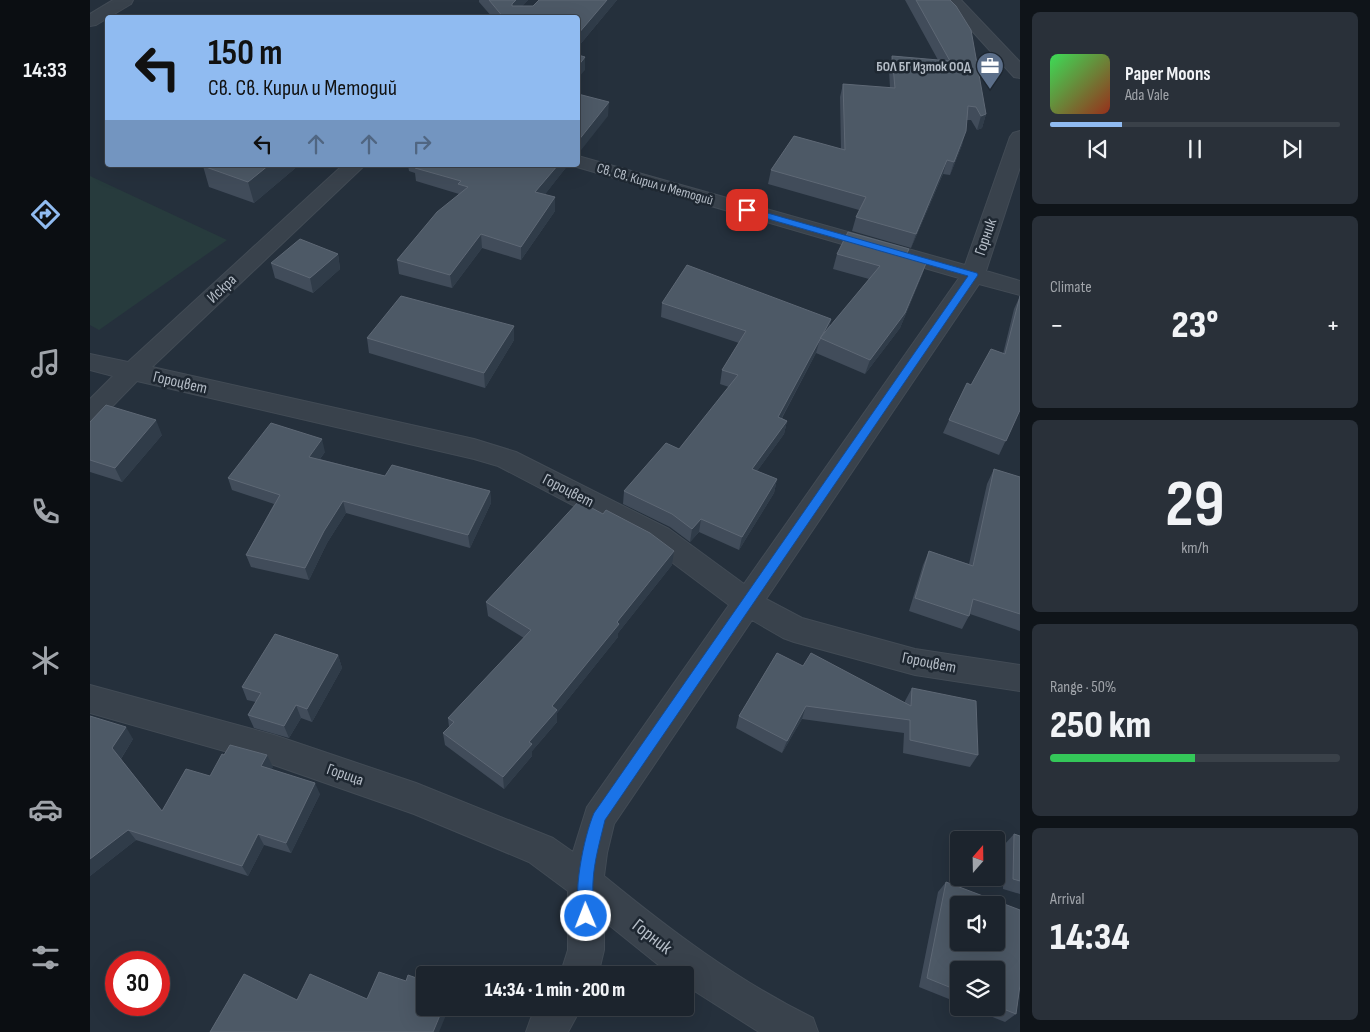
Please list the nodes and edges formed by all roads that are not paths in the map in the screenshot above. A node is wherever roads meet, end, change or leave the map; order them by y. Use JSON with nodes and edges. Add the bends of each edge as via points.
{"nodes":[{"id":1,"x":125,"y":0,"type":"edge"},
{"id":2,"x":952,"y":0,"type":"edge"},
{"id":3,"x":90,"y":22,"type":"edge"},
{"id":4,"x":105,"y":26,"type":"edge"},
{"id":5,"x":1020,"y":73,"type":"edge"},
{"id":6,"x":1020,"y":137,"type":"edge"},
{"id":7,"x":580,"y":163,"type":"edge"},
{"id":8,"x":353,"y":167,"type":"edge"},
{"id":9,"x":973,"y":275,"type":"junction"},
{"id":10,"x":1020,"y":288,"type":"edge"},
{"id":11,"x":90,"y":362,"type":"edge"},
{"id":12,"x":132,"y":372,"type":"junction"},
{"id":13,"x":90,"y":414,"type":"edge"},
{"id":14,"x":748,"y":603,"type":"junction"},
{"id":15,"x":1020,"y":678,"type":"edge"},
{"id":16,"x":90,"y":700,"type":"edge"},
{"id":17,"x":586,"y":883,"type":"junction"},
{"id":18,"x":582,"y":966,"type":"edge"},
{"id":19,"x":556,"y":1016,"type":"edge"},
{"id":20,"x":545,"y":1032,"type":"edge"},
{"id":21,"x":799,"y":1032,"type":"edge"}],
"edges":[{"from":1,"to":3,"type":"street"},
{"from":2,"to":5,"type":"street"},
{"from":3,"to":4,"type":"street"},
{"from":6,"to":9,"type":"street","name":"Горник"},
{"from":7,"to":9,"type":"street","name":"Св. Св. Кирил и Методий"},
{"from":8,"to":12,"type":"street","name":"Искра"},
{"from":9,"to":10,"type":"street","name":"Св. Св. Кирил и Методий"},
{"from":9,"to":14,"type":"street","name":"Горник"},
{"from":11,"to":12,"type":"street","name":"Гороцвет"},
{"from":12,"to":13,"type":"street","name":"Искра"},
{"from":12,"to":14,"type":"street","name":"Гороцвет","via":[[507,459],[659,537]]},
{"from":14,"to":15,"type":"street","name":"Гороцвет","via":[[794,629],[914,662]]},
{"from":14,"to":17,"type":"street","name":"Горник","via":[[599,818]]},
{"from":16,"to":17,"type":"street","name":"Горица","via":[[274,750],[416,799],[541,850]]},
{"from":17,"to":18,"type":"street","name":"Горник","via":[[586,950]]},
{"from":17,"to":21,"type":"street","name":"Горник","via":[[663,948],[769,1018]]},
{"from":19,"to":20,"type":"street"}]}
